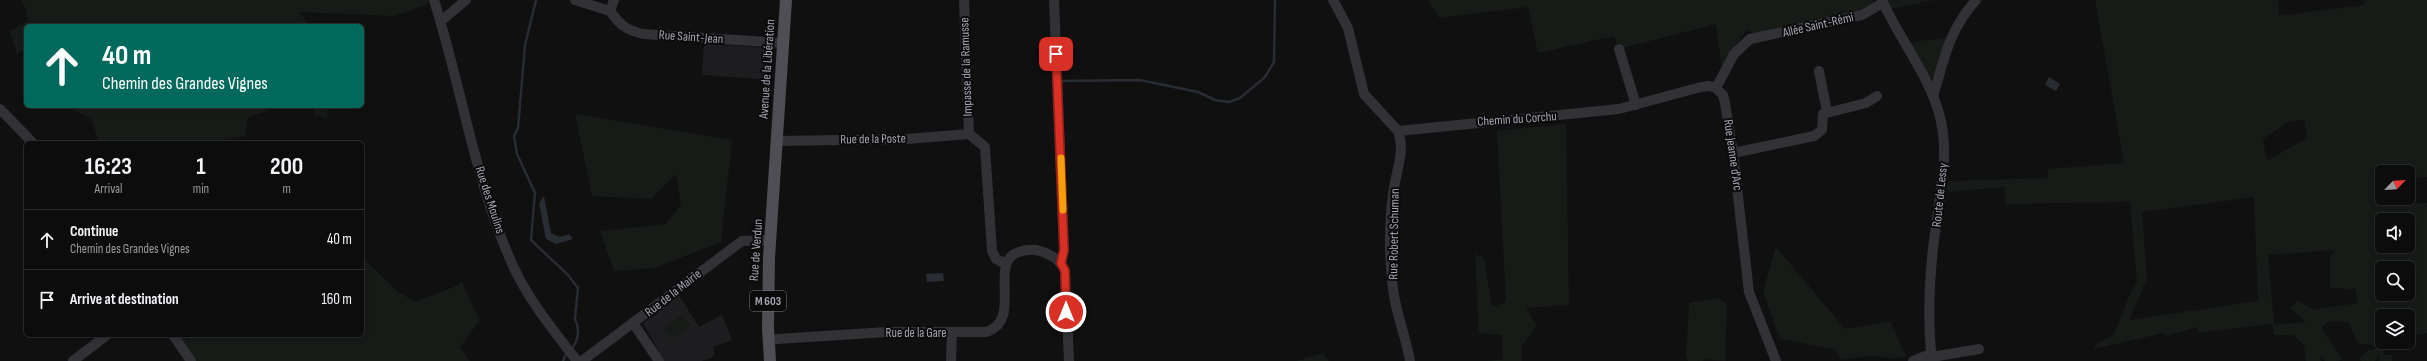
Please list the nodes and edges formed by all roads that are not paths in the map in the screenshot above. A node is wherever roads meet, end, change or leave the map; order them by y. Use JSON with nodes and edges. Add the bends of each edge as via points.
{"nodes":[{"id":1,"x":434,"y":0,"type":"edge"},
{"id":2,"x":466,"y":0,"type":"edge"},
{"id":3,"x":575,"y":0,"type":"edge"},
{"id":4,"x":614,"y":0,"type":"edge"},
{"id":5,"x":786,"y":0,"type":"edge"},
{"id":6,"x":964,"y":0,"type":"edge"},
{"id":7,"x":1054,"y":0,"type":"edge"},
{"id":8,"x":1333,"y":0,"type":"edge"},
{"id":9,"x":1976,"y":0,"type":"edge"},
{"id":10,"x":1882,"y":1,"type":"edge"},
{"id":11,"x":610,"y":10,"type":"junction"},
{"id":12,"x":441,"y":22,"type":"junction"},
{"id":13,"x":783,"y":43,"type":"junction"},
{"id":14,"x":1619,"y":49,"type":"dead end"},
{"id":15,"x":1819,"y":71,"type":"dead end"},
{"id":16,"x":1716,"y":88,"type":"junction"},
{"id":17,"x":1877,"y":96,"type":"dead end"},
{"id":18,"x":1933,"y":96,"type":"junction"},
{"id":19,"x":1636,"y":105,"type":"junction"},
{"id":20,"x":0,"y":109,"type":"edge"},
{"id":21,"x":1827,"y":112,"type":"junction"},
{"id":22,"x":1398,"y":131,"type":"junction"},
{"id":23,"x":969,"y":134,"type":"junction"},
{"id":24,"x":31,"y":141,"type":"edge"},
{"id":25,"x":777,"y":141,"type":"junction"},
{"id":26,"x":1734,"y":153,"type":"junction"},
{"id":27,"x":770,"y":240,"type":"junction"},
{"id":28,"x":1061,"y":263,"type":"junction"},
{"id":29,"x":1006,"y":264,"type":"junction"},
{"id":30,"x":633,"y":323,"type":"junction"},
{"id":31,"x":952,"y":332,"type":"junction"},
{"id":32,"x":104,"y":337,"type":"edge"},
{"id":33,"x":174,"y":337,"type":"edge"},
{"id":34,"x":769,"y":341,"type":"junction"},
{"id":35,"x":1979,"y":348,"type":"dead end"},
{"id":36,"x":1932,"y":358,"type":"edge"},
{"id":37,"x":186,"y":359,"type":"edge"},
{"id":38,"x":73,"y":361,"type":"edge"},
{"id":39,"x":577,"y":361,"type":"edge"},
{"id":40,"x":582,"y":361,"type":"edge"},
{"id":41,"x":659,"y":361,"type":"edge"},
{"id":42,"x":770,"y":361,"type":"edge"},
{"id":43,"x":951,"y":361,"type":"edge"},
{"id":44,"x":1069,"y":361,"type":"edge"},
{"id":45,"x":1410,"y":361,"type":"edge"},
{"id":46,"x":1776,"y":361,"type":"edge"},
{"id":47,"x":1913,"y":361,"type":"edge"}],
"edges":[{"from":1,"to":12,"type":"street","name":"Rue des Moulins"},
{"from":2,"to":12,"type":"street"},
{"from":3,"to":11,"type":"street"},
{"from":4,"to":11,"type":"street"},
{"from":5,"to":13,"type":"main road","name":"Avenue de la Libération","number":"M 603"},
{"from":6,"to":23,"type":"street","name":"Impasse de la Ramusse"},
{"from":7,"to":28,"type":"street","via":[[1064,250]]},
{"from":8,"to":22,"type":"street","via":[[1348,28],[1364,94]]},
{"from":9,"to":18,"type":"street","via":[[1956,26],[1947,45]]},
{"from":10,"to":16,"type":"street","name":"Allée Saint-Rémi","via":[[1862,15],[1750,39],[1734,54]]},
{"from":10,"to":18,"type":"street","name":"Route de Lessy"},
{"from":11,"to":13,"type":"street","name":"Rue Saint-Jean","via":[[620,26],[628,31],[643,34]]},
{"from":12,"to":39,"type":"street","name":"Rue des Moulins","via":[[480,173],[511,261],[530,298]]},
{"from":13,"to":25,"type":"main road","name":"Avenue de la Libération","number":"M 603"},
{"from":14,"to":19,"type":"street"},
{"from":15,"to":21,"type":"street"},
{"from":16,"to":19,"type":"street","via":[[1701,87]]},
{"from":16,"to":26,"type":"street","name":"Rue Jeanne d'Arc","via":[[1723,94]]},
{"from":17,"to":21,"type":"street","via":[[1866,103]]},
{"from":18,"to":36,"type":"street","name":"Route de Lessy","via":[[1940,117],[1944,176],[1932,262]]},
{"from":19,"to":22,"type":"street","name":"Chemin du Corchu","via":[[1534,119],[1467,122]]},
{"from":20,"to":24,"type":"street"},
{"from":21,"to":26,"type":"street","via":[[1821,118],[1822,130],[1819,134]]},
{"from":22,"to":45,"type":"street","name":"Rue Robert Schuman","via":[[1401,153],[1393,194],[1390,264],[1393,291]]},
{"from":23,"to":25,"type":"street","name":"Rue de la Poste","via":[[907,139]]},
{"from":23,"to":29,"type":"street","via":[[985,148],[992,251],[996,260]]},
{"from":25,"to":27,"type":"main road","name":"Rue de Verdun","number":"M 603"},
{"from":26,"to":46,"type":"street","name":"Rue Jeanne d'Arc","via":[[1749,292]]},
{"from":27,"to":30,"type":"street","name":"Rue de la Mairie","via":[[742,241]]},
{"from":27,"to":34,"type":"main road","name":"Rue de Verdun","number":"M 603"},
{"from":28,"to":29,"type":"street","via":[[1037,250],[1024,250],[1013,254]]},
{"from":28,"to":44,"type":"street","via":[[1065,271]]},
{"from":29,"to":31,"type":"street","name":"Rue de la Gare","via":[[1004,315],[998,326],[986,332]]},
{"from":30,"to":40,"type":"street","name":"Rue de la Mairie"},
{"from":30,"to":41,"type":"street"},
{"from":31,"to":34,"type":"street","name":"Rue de la Gare","via":[[887,332]]},
{"from":31,"to":43,"type":"street"},
{"from":32,"to":38,"type":"street"},
{"from":33,"to":37,"type":"street"},
{"from":34,"to":42,"type":"main road","name":"Rue de Verdun","number":"M 603"},
{"from":35,"to":36,"type":"street"},
{"from":36,"to":47,"type":"street"}]}
